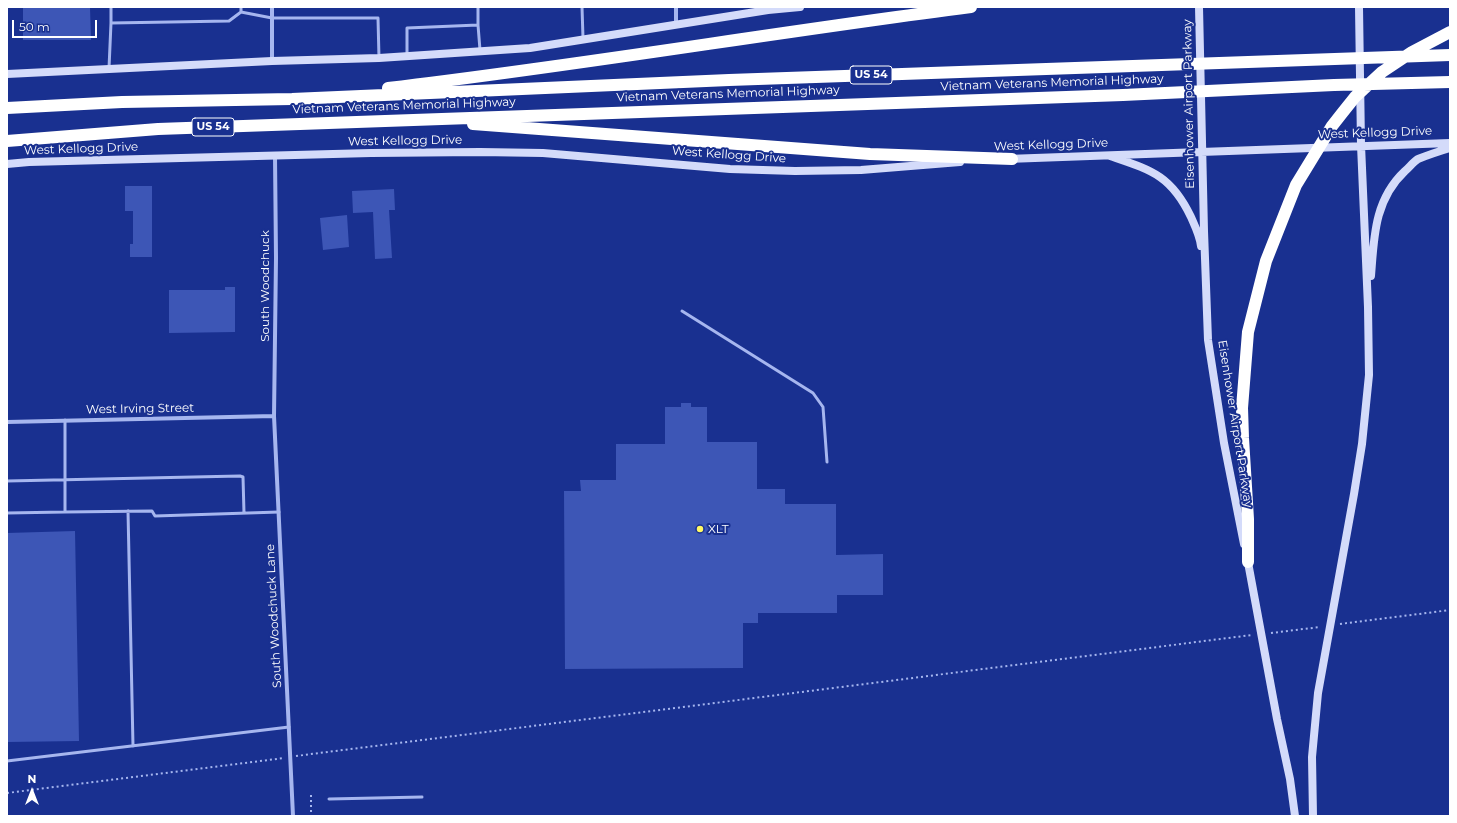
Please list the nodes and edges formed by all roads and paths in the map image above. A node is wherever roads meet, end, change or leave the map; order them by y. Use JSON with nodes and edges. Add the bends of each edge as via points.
{"nodes":[{"id":1,"x":111,"y":7,"type":"edge"},
{"id":2,"x":241,"y":7,"type":"edge"},
{"id":3,"x":272,"y":7,"type":"edge"},
{"id":4,"x":478,"y":7,"type":"edge"},
{"id":5,"x":582,"y":7,"type":"edge"},
{"id":6,"x":676,"y":7,"type":"edge"},
{"id":7,"x":800,"y":7,"type":"edge"},
{"id":8,"x":971,"y":7,"type":"edge"},
{"id":9,"x":1358,"y":7,"type":"edge"},
{"id":10,"x":1199,"y":10,"type":"edge"},
{"id":11,"x":241,"y":12,"type":"junction"},
{"id":12,"x":272,"y":18,"type":"junction"},
{"id":13,"x":111,"y":23,"type":"junction"},
{"id":14,"x":676,"y":24,"type":"junction"},
{"id":15,"x":478,"y":26,"type":"junction"},
{"id":16,"x":1450,"y":32,"type":"edge"},
{"id":17,"x":583,"y":40,"type":"junction"},
{"id":18,"x":480,"y":51,"type":"junction"},
{"id":19,"x":1450,"y":55,"type":"edge"},
{"id":20,"x":408,"y":56,"type":"junction"},
{"id":21,"x":380,"y":58,"type":"junction"},
{"id":22,"x":272,"y":60,"type":"junction"},
{"id":23,"x":109,"y":68,"type":"junction"},
{"id":24,"x":7,"y":74,"type":"edge"},
{"id":25,"x":1450,"y":82,"type":"edge"},
{"id":26,"x":292,"y":99,"type":"junction"},
{"id":27,"x":7,"y":108,"type":"edge"},
{"id":28,"x":420,"y":120,"type":"junction"},
{"id":29,"x":7,"y":141,"type":"edge"},
{"id":30,"x":1450,"y":143,"type":"edge"},
{"id":31,"x":1361,"y":145,"type":"junction"},
{"id":32,"x":1450,"y":148,"type":"edge"},
{"id":33,"x":1203,"y":151,"type":"junction"},
{"id":34,"x":1106,"y":155,"type":"junction"},
{"id":35,"x":275,"y":156,"type":"junction"},
{"id":36,"x":1012,"y":159,"type":"junction"},
{"id":37,"x":7,"y":164,"type":"edge"},
{"id":38,"x":1205,"y":270,"type":"junction"},
{"id":39,"x":1368,"y":307,"type":"junction"},
{"id":40,"x":682,"y":311,"type":"dead end"},
{"id":41,"x":274,"y":416,"type":"junction"},
{"id":42,"x":65,"y":420,"type":"junction"},
{"id":43,"x":7,"y":422,"type":"edge"},
{"id":44,"x":827,"y":462,"type":"dead end"},
{"id":45,"x":65,"y":480,"type":"junction"},
{"id":46,"x":7,"y":481,"type":"edge"},
{"id":47,"x":128,"y":511,"type":"junction"},
{"id":48,"x":65,"y":512,"type":"junction"},
{"id":49,"x":279,"y":512,"type":"junction"},
{"id":50,"x":7,"y":513,"type":"edge"},
{"id":51,"x":244,"y":513,"type":"junction"},
{"id":52,"x":1248,"y":562,"type":"junction"},
{"id":53,"x":1450,"y":610,"type":"edge"},
{"id":54,"x":1340,"y":624,"type":"dead end"},
{"id":55,"x":1324,"y":626,"type":"dead end"},
{"id":56,"x":1268,"y":633,"type":"dead end"},
{"id":57,"x":1253,"y":635,"type":"dead end"},
{"id":58,"x":289,"y":727,"type":"junction"},
{"id":59,"x":133,"y":746,"type":"junction"},
{"id":60,"x":290,"y":757,"type":"junction"},
{"id":61,"x":7,"y":761,"type":"edge"},
{"id":62,"x":7,"y":793,"type":"edge"},
{"id":63,"x":311,"y":794,"type":"dead end"},
{"id":64,"x":422,"y":797,"type":"dead end"},
{"id":65,"x":329,"y":799,"type":"dead end"},
{"id":66,"x":292,"y":816,"type":"edge"},
{"id":67,"x":311,"y":816,"type":"edge"},
{"id":68,"x":1295,"y":816,"type":"edge"},
{"id":69,"x":1313,"y":816,"type":"edge"}],
"edges":[{"from":1,"to":13,"type":"lane"},
{"from":2,"to":11,"type":"lane"},
{"from":3,"to":12,"type":"street"},
{"from":4,"to":15,"type":"lane"},
{"from":5,"to":17,"type":"lane"},
{"from":6,"to":14,"type":"street"},
{"from":7,"to":14,"type":"main road"},
{"from":8,"to":26,"type":"highway","via":[[504,74]]},
{"from":9,"to":31,"type":"main road"},
{"from":10,"to":33,"type":"main road","name":"Eisenhower Airport Parkway"},
{"from":11,"to":12,"type":"lane"},
{"from":11,"to":13,"type":"lane","via":[[228,21]]},
{"from":12,"to":21,"type":"lane","via":[[378,18]]},
{"from":12,"to":22,"type":"street"},
{"from":13,"to":23,"type":"lane"},
{"from":14,"to":17,"type":"main road"},
{"from":15,"to":18,"type":"lane"},
{"from":15,"to":20,"type":"lane","via":[[407,28]]},
{"from":16,"to":52,"type":"highway","via":[[1394,63],[1355,97],[1332,126],[1296,185],[1266,261],[1248,332],[1242,408]]},
{"from":17,"to":18,"type":"main road","via":[[530,48]]},
{"from":18,"to":20,"type":"main road"},
{"from":19,"to":26,"type":"highway","name":"Vietnam Veterans Memorial Highway","number":"US 54","via":[[729,80]]},
{"from":20,"to":21,"type":"main road"},
{"from":21,"to":22,"type":"main road"},
{"from":22,"to":23,"type":"main road"},
{"from":23,"to":24,"type":"main road"},
{"from":25,"to":28,"type":"highway","name":"Vietnam Veterans Memorial Highway","number":"US 54"},
{"from":26,"to":27,"type":"highway","name":"Vietnam Veterans Memorial Highway","number":"US 54","via":[[122,102]]},
{"from":28,"to":29,"type":"highway","name":"Vietnam Veterans Memorial Highway","number":"US 54","via":[[158,129]]},
{"from":28,"to":36,"type":"highway","via":[[870,154]]},
{"from":30,"to":31,"type":"main road","name":"West Kellogg Drive"},
{"from":31,"to":33,"type":"main road","name":"West Kellogg Drive"},
{"from":31,"to":39,"type":"main road"},
{"from":32,"to":39,"type":"main road","via":[[1417,160],[1386,194],[1379,211],[1375,233]]},
{"from":33,"to":34,"type":"main road","name":"West Kellogg Drive"},
{"from":33,"to":38,"type":"main road","name":"Eisenhower Airport Parkway"},
{"from":34,"to":36,"type":"main road","name":"West Kellogg Drive"},
{"from":34,"to":38,"type":"main road","via":[[1145,168],[1161,176],[1175,189],[1199,237]]},
{"from":35,"to":36,"type":"main road","name":"West Kellogg Drive","via":[[543,153],[730,169],[795,171],[861,170]]},
{"from":35,"to":37,"type":"main road","name":"West Kellogg Drive"},
{"from":35,"to":41,"type":"street","name":"South Woodchuck"},
{"from":38,"to":52,"type":"main road","name":"Eisenhower Airport Parkway","via":[[1208,340],[1214,384]]},
{"from":39,"to":69,"type":"main road","via":[[1369,375],[1366,405],[1347,538],[1318,693],[1312,757]]},
{"from":40,"to":44,"type":"lane","via":[[813,393],[823,407]]},
{"from":41,"to":42,"type":"street","name":"West Irving Street"},
{"from":41,"to":49,"type":"street","name":"South Woodchuck Lane"},
{"from":42,"to":43,"type":"street","name":"West Irving Street"},
{"from":42,"to":45,"type":"lane"},
{"from":45,"to":46,"type":"lane"},
{"from":45,"to":48,"type":"lane"},
{"from":45,"to":51,"type":"lane","via":[[240,476]]},
{"from":47,"to":48,"type":"lane"},
{"from":47,"to":51,"type":"lane","via":[[152,511],[156,516]]},
{"from":47,"to":59,"type":"lane"},
{"from":48,"to":50,"type":"lane"},
{"from":49,"to":51,"type":"lane"},
{"from":49,"to":58,"type":"street","name":"South Woodchuck Lane"},
{"from":52,"to":68,"type":"main road","name":"Eisenhower Airport Parkway"},
{"from":53,"to":54,"type":"path"},
{"from":55,"to":56,"type":"path"},
{"from":57,"to":60,"type":"path"},
{"from":58,"to":59,"type":"lane"},
{"from":58,"to":60,"type":"street","name":"South Woodchuck Lane"},
{"from":59,"to":61,"type":"lane"},
{"from":60,"to":62,"type":"path"},
{"from":60,"to":66,"type":"street","name":"South Woodchuck Lane"},
{"from":63,"to":67,"type":"path"},
{"from":64,"to":65,"type":"lane"}]}
